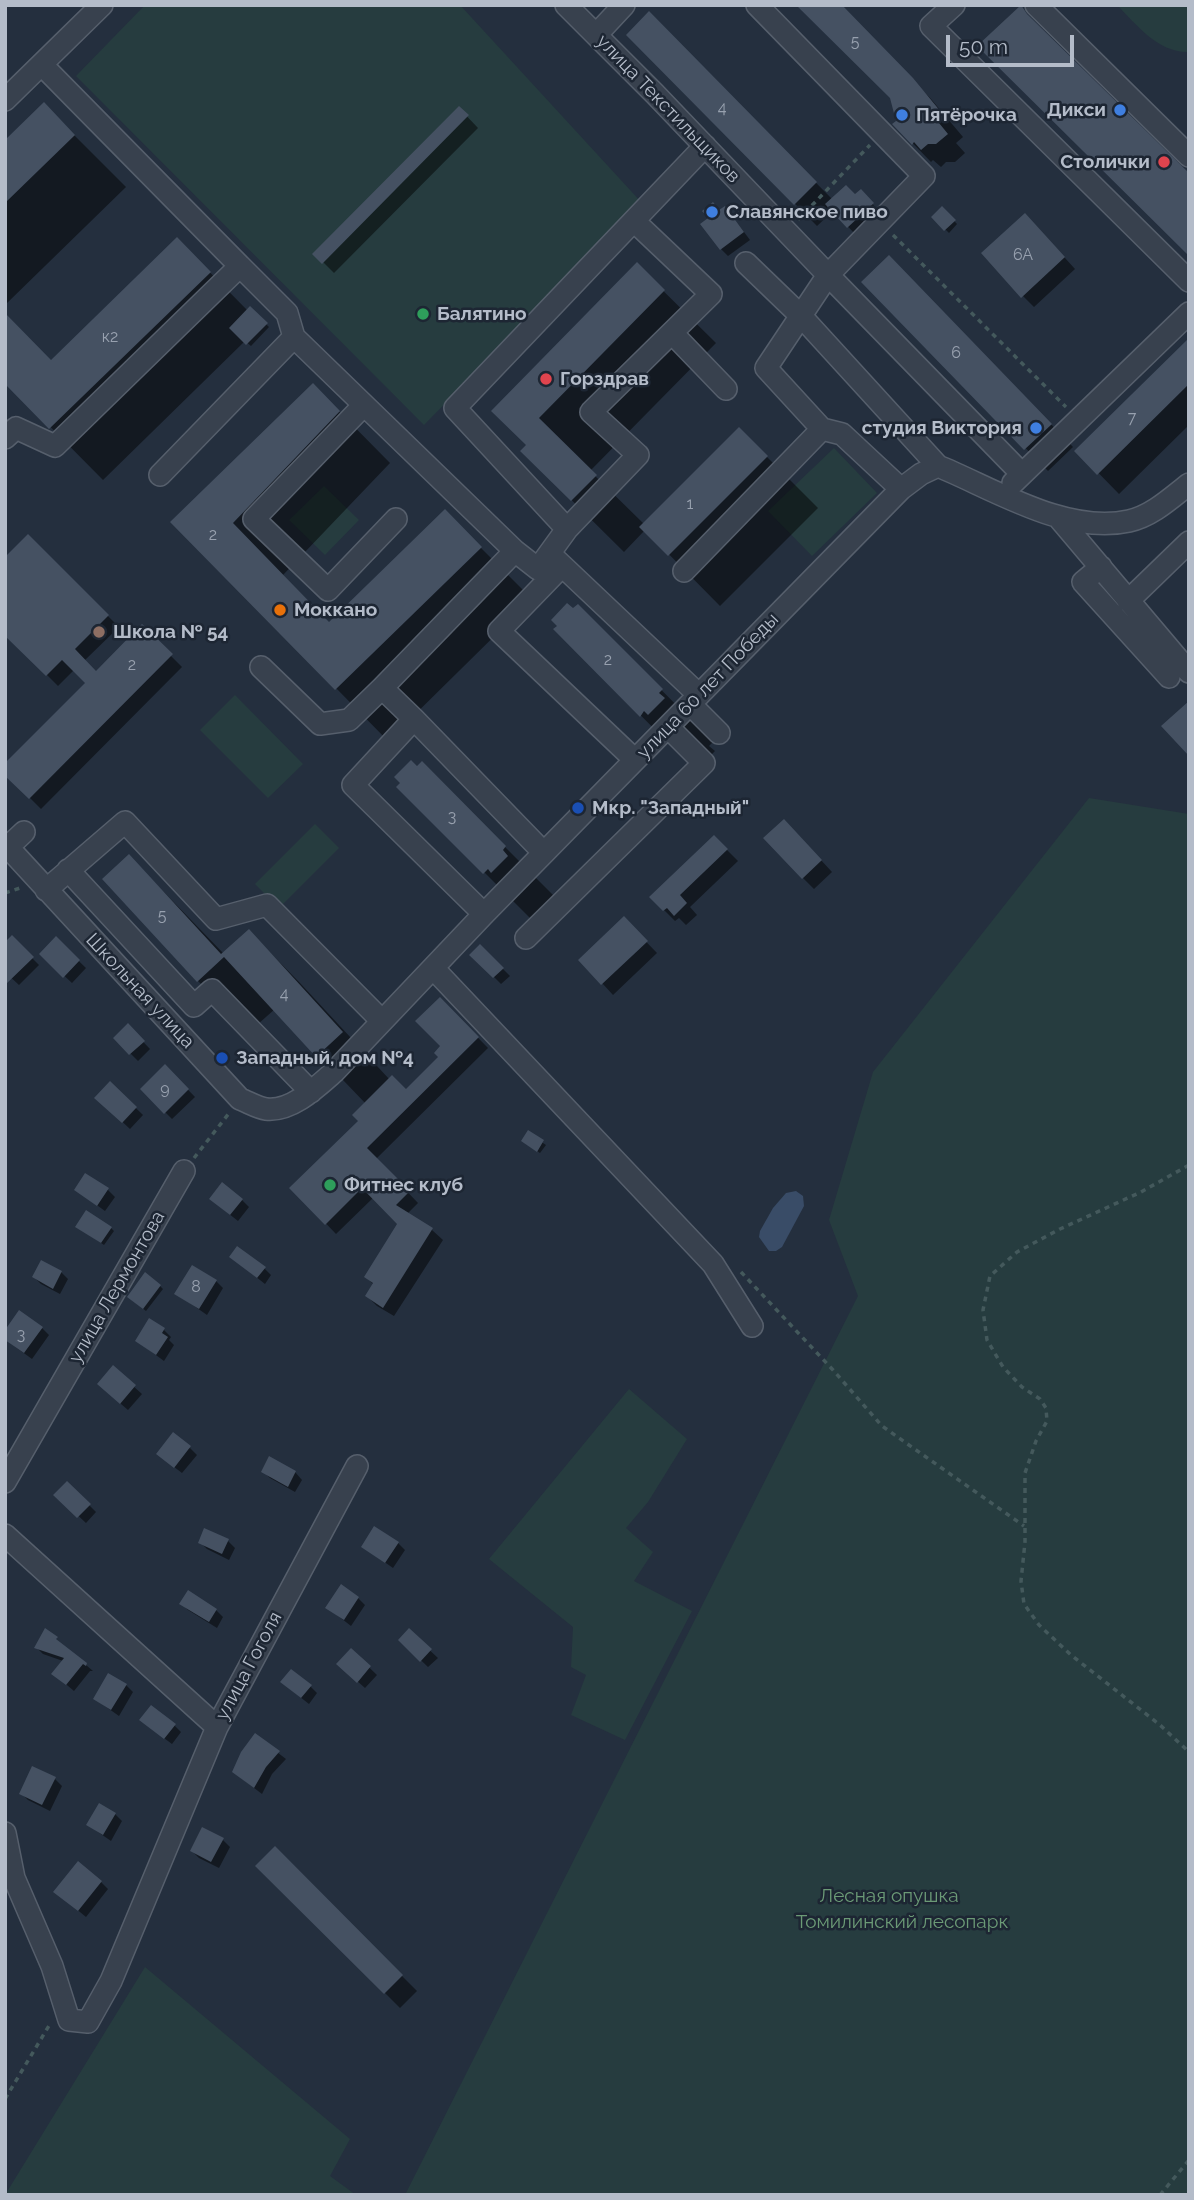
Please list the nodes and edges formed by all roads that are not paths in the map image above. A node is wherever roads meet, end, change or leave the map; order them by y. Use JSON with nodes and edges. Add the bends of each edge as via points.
{"nodes":[{"id":1,"x":102,"y":5,"type":"edge"},
{"id":2,"x":566,"y":5,"type":"edge"},
{"id":3,"x":624,"y":5,"type":"edge"},
{"id":4,"x":757,"y":5,"type":"edge"},
{"id":5,"x":954,"y":5,"type":"edge"},
{"id":6,"x":1036,"y":5,"type":"edge"},
{"id":7,"x":596,"y":35,"type":"junction"},
{"id":8,"x":41,"y":65,"type":"junction"},
{"id":9,"x":5,"y":100,"type":"edge"},
{"id":10,"x":705,"y":146,"type":"junction"},
{"id":11,"x":1189,"y":156,"type":"edge"},
{"id":12,"x":634,"y":221,"type":"junction"},
{"id":13,"x":746,"y":263,"type":"dead end"},
{"id":14,"x":240,"y":266,"type":"junction"},
{"id":15,"x":828,"y":275,"type":"junction"},
{"id":16,"x":1189,"y":281,"type":"edge"},
{"id":17,"x":1189,"y":313,"type":"edge"},
{"id":18,"x":801,"y":316,"type":"junction"},
{"id":19,"x":671,"y":333,"type":"junction"},
{"id":20,"x":294,"y":337,"type":"junction"},
{"id":21,"x":726,"y":390,"type":"dead end"},
{"id":22,"x":364,"y":405,"type":"junction"},
{"id":23,"x":9,"y":428,"type":"edge"},
{"id":24,"x":822,"y":429,"type":"junction"},
{"id":25,"x":938,"y":466,"type":"junction"},
{"id":26,"x":1022,"y":474,"type":"junction"},
{"id":27,"x":160,"y":475,"type":"dead end"},
{"id":28,"x":1189,"y":484,"type":"edge"},
{"id":29,"x":901,"y":489,"type":"junction"},
{"id":30,"x":1002,"y":494,"type":"junction"},
{"id":31,"x":1058,"y":517,"type":"junction"},
{"id":32,"x":396,"y":519,"type":"dead end"},
{"id":33,"x":566,"y":529,"type":"junction"},
{"id":34,"x":1189,"y":542,"type":"edge"},
{"id":35,"x":515,"y":551,"type":"junction"},
{"id":36,"x":556,"y":560,"type":"junction"},
{"id":37,"x":1101,"y":567,"type":"junction"},
{"id":38,"x":684,"y":571,"type":"dead end"},
{"id":39,"x":1128,"y":601,"type":"junction"},
{"id":40,"x":261,"y":667,"type":"dead end"},
{"id":41,"x":1179,"y":674,"type":"edge"},
{"id":42,"x":382,"y":688,"type":"junction"},
{"id":43,"x":695,"y":700,"type":"junction"},
{"id":44,"x":414,"y":719,"type":"junction"},
{"id":45,"x":668,"y":727,"type":"junction"},
{"id":46,"x":719,"y":733,"type":"dead end"},
{"id":47,"x":635,"y":760,"type":"junction"},
{"id":48,"x":24,"y":832,"type":"dead end"},
{"id":49,"x":7,"y":846,"type":"edge"},
{"id":50,"x":544,"y":853,"type":"junction"},
{"id":51,"x":68,"y":870,"type":"junction"},
{"id":52,"x":46,"y":890,"type":"junction"},
{"id":53,"x":484,"y":915,"type":"junction"},
{"id":54,"x":526,"y":938,"type":"dead end"},
{"id":55,"x":433,"y":968,"type":"junction"},
{"id":56,"x":382,"y":1021,"type":"junction"},
{"id":57,"x":311,"y":1092,"type":"junction"},
{"id":58,"x":290,"y":1104,"type":"joint"},
{"id":59,"x":184,"y":1171,"type":"road end"},
{"id":60,"x":752,"y":1326,"type":"dead end"},
{"id":61,"x":357,"y":1466,"type":"dead end"},
{"id":62,"x":5,"y":1482,"type":"edge"},
{"id":63,"x":5,"y":1535,"type":"edge"},
{"id":64,"x":216,"y":1727,"type":"junction"},
{"id":65,"x":5,"y":1833,"type":"edge"}],
"edges":[{"from":1,"to":8,"type":"street"},
{"from":2,"to":7,"type":"street","name":"улица Текстильщиков"},
{"from":3,"to":7,"type":"street"},
{"from":4,"to":15,"type":"street","via":[[924,176]]},
{"from":5,"to":16,"type":"street","via":[[931,26]]},
{"from":6,"to":11,"type":"street"},
{"from":7,"to":10,"type":"street","name":"улица Текстильщиков"},
{"from":8,"to":9,"type":"street"},
{"from":8,"to":14,"type":"street"},
{"from":10,"to":12,"type":"street"},
{"from":10,"to":15,"type":"street","name":"улица Текстильщиков"},
{"from":12,"to":19,"type":"street","via":[[711,294]]},
{"from":12,"to":33,"type":"street","via":[[455,408]]},
{"from":13,"to":18,"type":"street"},
{"from":14,"to":20,"type":"street","via":[[287,313]]},
{"from":14,"to":23,"type":"street","via":[[55,446]]},
{"from":15,"to":18,"type":"street"},
{"from":15,"to":26,"type":"street","name":"улица Текстильщиков"},
{"from":17,"to":26,"type":"street"},
{"from":18,"to":24,"type":"street","via":[[766,369]]},
{"from":18,"to":25,"type":"street"},
{"from":19,"to":21,"type":"street"},
{"from":19,"to":33,"type":"street","via":[[592,412],[638,455]]},
{"from":20,"to":22,"type":"street"},
{"from":20,"to":27,"type":"street"},
{"from":22,"to":32,"type":"street","via":[[254,519],[328,590]]},
{"from":22,"to":35,"type":"street"},
{"from":24,"to":29,"type":"street","via":[[842,435]]},
{"from":24,"to":38,"type":"street"},
{"from":25,"to":29,"type":"street","name":"улица 60 лет Победы"},
{"from":25,"to":30,"type":"street"},
{"from":26,"to":30,"type":"street"},
{"from":28,"to":31,"type":"street","via":[[1159,508],[1129,521],[1095,523]]},
{"from":29,"to":43,"type":"street","name":"улица 60 лет Победы"},
{"from":30,"to":31,"type":"street"},
{"from":31,"to":37,"type":"street"},
{"from":33,"to":36,"type":"street"},
{"from":34,"to":39,"type":"street"},
{"from":35,"to":36,"type":"street","via":[[538,569]]},
{"from":35,"to":42,"type":"street"},
{"from":36,"to":43,"type":"street"},
{"from":36,"to":47,"type":"street","via":[[499,631]]},
{"from":37,"to":39,"type":"street"},
{"from":37,"to":41,"type":"street","via":[[1083,582]]},
{"from":39,"to":41,"type":"street"},
{"from":40,"to":42,"type":"street","via":[[320,724],[349,720]]},
{"from":42,"to":44,"type":"street"},
{"from":43,"to":45,"type":"street","name":"улица 60 лет Победы"},
{"from":43,"to":46,"type":"street"},
{"from":44,"to":50,"type":"street"},
{"from":44,"to":53,"type":"street","via":[[353,785]]},
{"from":45,"to":47,"type":"street","name":"улица 60 лет Победы"},
{"from":45,"to":54,"type":"street","via":[[704,763]]},
{"from":47,"to":50,"type":"street","name":"улица 60 лет Победы"},
{"from":48,"to":49,"type":"street"},
{"from":49,"to":52,"type":"street","name":"Школьная улица"},
{"from":50,"to":53,"type":"street","name":"улица 60 лет Победы"},
{"from":51,"to":52,"type":"street"},
{"from":51,"to":56,"type":"street","via":[[125,821],[216,919],[267,905]]},
{"from":51,"to":57,"type":"street","via":[[194,1006],[212,990]]},
{"from":52,"to":58,"type":"street","name":"Школьная улица","via":[[240,1099],[268,1109]]},
{"from":53,"to":55,"type":"street","name":"улица 60 лет Победы"},
{"from":55,"to":56,"type":"street","name":"улица 60 лет Победы"},
{"from":55,"to":60,"type":"street","via":[[713,1264]]},
{"from":56,"to":57,"type":"street","name":"улица 60 лет Победы"},
{"from":57,"to":58,"type":"street","name":"улица 60 лет Победы"},
{"from":59,"to":62,"type":"street","name":"улица Лермонтова"},
{"from":61,"to":64,"type":"street","name":"улица Гоголя"},
{"from":63,"to":64,"type":"street","name":"улица Гоголя"},
{"from":64,"to":65,"type":"street","via":[[111,1982],[88,2022],[69,2020],[52,1966],[14,1878]]}]}
